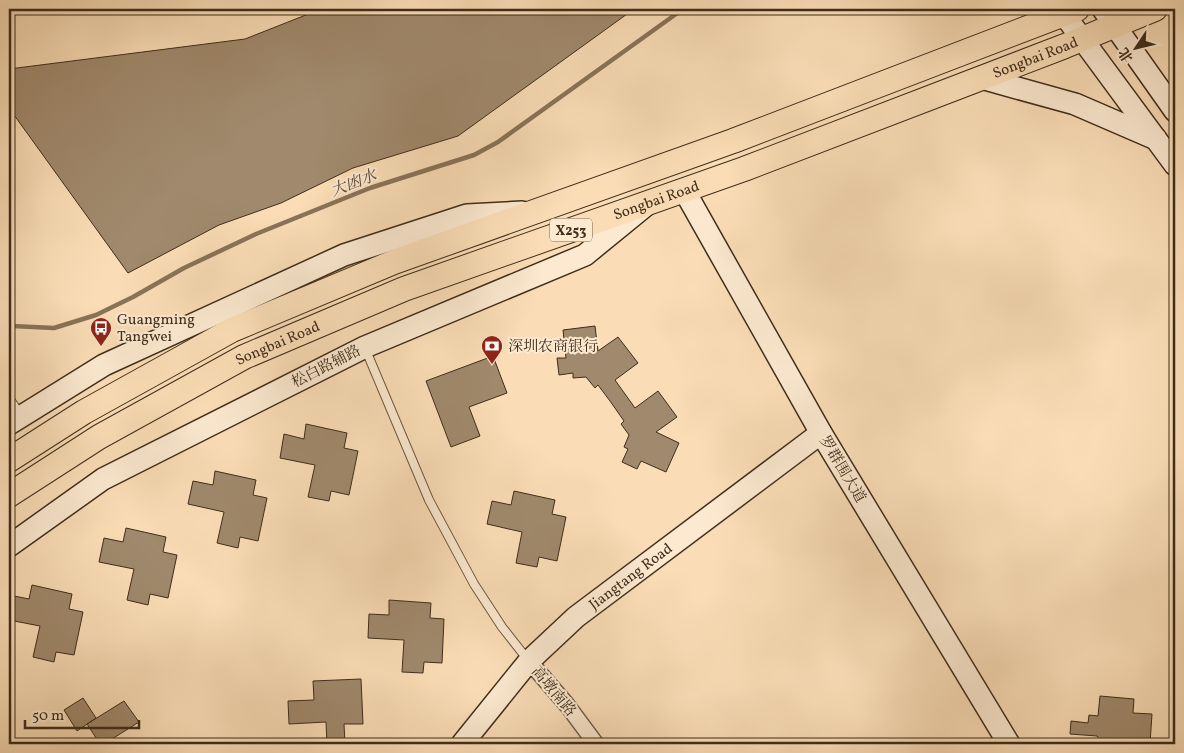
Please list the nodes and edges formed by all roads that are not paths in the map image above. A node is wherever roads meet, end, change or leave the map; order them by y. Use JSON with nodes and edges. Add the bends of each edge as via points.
{"nodes":[{"id":1,"x":1155,"y":9,"type":"edge"},
{"id":2,"x":1067,"y":11,"type":"edge"},
{"id":3,"x":1109,"y":17,"type":"edge"},
{"id":4,"x":1082,"y":39,"type":"junction"},
{"id":5,"x":981,"y":78,"type":"junction"},
{"id":6,"x":1175,"y":111,"type":"edge"},
{"id":7,"x":1156,"y":140,"type":"junction"},
{"id":8,"x":1175,"y":166,"type":"edge"},
{"id":9,"x":684,"y":190,"type":"junction"},
{"id":10,"x":649,"y":202,"type":"junction"},
{"id":11,"x":535,"y":212,"type":"junction"},
{"id":12,"x":365,"y":347,"type":"junction"},
{"id":13,"x":9,"y":398,"type":"edge"},
{"id":14,"x":15,"y":420,"type":"edge"},
{"id":15,"x":821,"y":433,"type":"junction"},
{"id":16,"x":9,"y":460,"type":"edge"},
{"id":17,"x":9,"y":495,"type":"edge"},
{"id":18,"x":9,"y":546,"type":"edge"},
{"id":19,"x":529,"y":661,"type":"junction"},
{"id":20,"x":462,"y":744,"type":"edge"},
{"id":21,"x":596,"y":744,"type":"edge"},
{"id":22,"x":1009,"y":744,"type":"edge"}],
"edges":[{"from":1,"to":3,"type":"main road","name":"Songbai Road","number":"X253"},
{"from":2,"to":4,"type":"main road"},
{"from":2,"to":11,"type":"main road","name":"Songbai Road","number":"X253","via":[[748,136]]},
{"from":3,"to":4,"type":"main road","name":"Songbai Road","number":"X253"},
{"from":3,"to":6,"type":"main road"},
{"from":4,"to":5,"type":"main road","name":"Songbai Road","number":"X253"},
{"from":4,"to":7,"type":"main road"},
{"from":5,"to":7,"type":"main road","via":[[1075,104]]},
{"from":5,"to":9,"type":"main road","name":"Songbai Road","number":"X253"},
{"from":7,"to":8,"type":"main road"},
{"from":9,"to":10,"type":"main road","name":"Songbai Road","number":"X253"},
{"from":9,"to":15,"type":"main road","name":"罗群围大道"},
{"from":10,"to":12,"type":"main road","name":"松白路辅路","via":[[585,255]]},
{"from":10,"to":17,"type":"main road","name":"Songbai Road","number":"X253","via":[[404,289],[244,357],[99,438]]},
{"from":11,"to":14,"type":"main road","via":[[466,215],[344,255],[104,365]]},
{"from":11,"to":16,"type":"main road","name":"Songbai Road","number":"X253","via":[[394,262],[232,330],[84,412]]},
{"from":12,"to":18,"type":"main road","name":"松白路辅路","via":[[103,479]]},
{"from":12,"to":19,"type":"lane","via":[[429,500],[474,584]]},
{"from":13,"to":14,"type":"lane"},
{"from":15,"to":19,"type":"main road","name":"Jiangtang Road","via":[[576,617]]},
{"from":15,"to":22,"type":"main road","name":"罗群围大道"},
{"from":19,"to":20,"type":"main road","name":"Jiangtang Road"},
{"from":19,"to":21,"type":"street","name":"高墩南路"}]}
